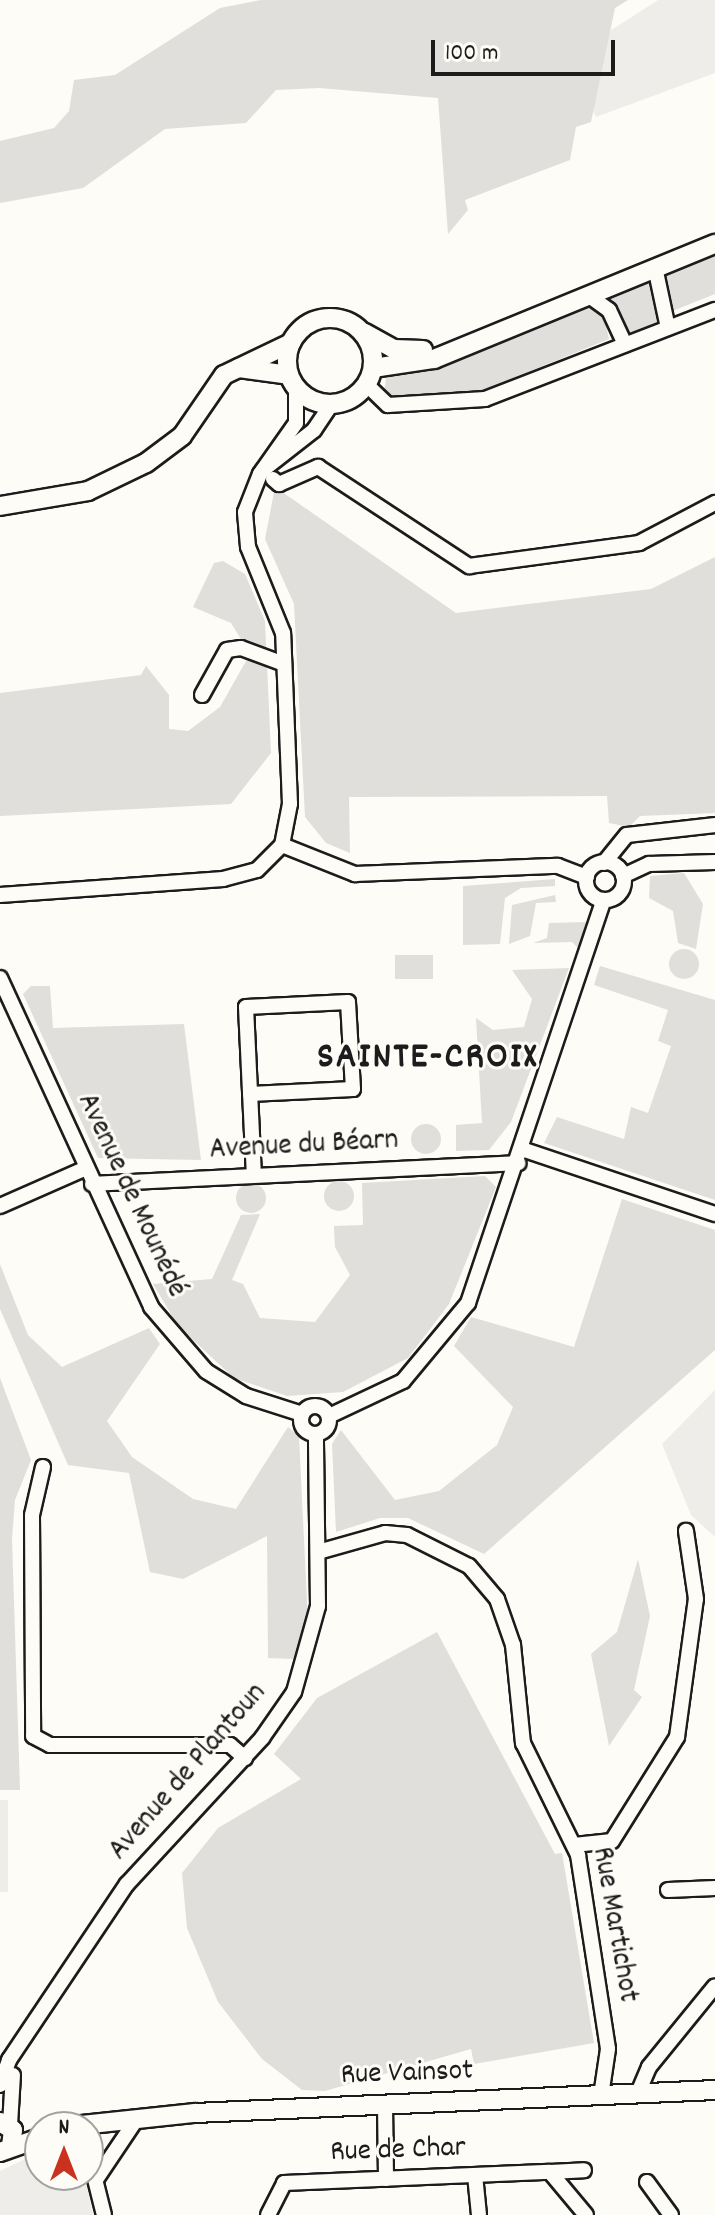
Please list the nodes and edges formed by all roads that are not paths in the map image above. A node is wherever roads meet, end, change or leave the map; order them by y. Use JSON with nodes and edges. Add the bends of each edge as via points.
{"nodes":[{"id":1,"x":715,"y":244,"type":"edge"},
{"id":2,"x":655,"y":267,"type":"junction"},
{"id":3,"x":588,"y":295,"type":"junction"},
{"id":4,"x":715,"y":310,"type":"edge"},
{"id":5,"x":668,"y":328,"type":"junction"},
{"id":6,"x":361,"y":330,"type":"junction"},
{"id":7,"x":480,"y":337,"type":"junction"},
{"id":8,"x":291,"y":343,"type":"junction"},
{"id":9,"x":625,"y":345,"type":"junction"},
{"id":10,"x":236,"y":368,"type":"junction"},
{"id":11,"x":370,"y":376,"type":"junction"},
{"id":12,"x":292,"y":382,"type":"junction"},
{"id":13,"x":331,"y":405,"type":"junction"},
{"id":14,"x":268,"y":475,"type":"junction"},
{"id":15,"x":715,"y":503,"type":"edge"},
{"id":16,"x":0,"y":506,"type":"edge"},
{"id":17,"x":284,"y":664,"type":"junction"},
{"id":18,"x":202,"y":695,"type":"dead end"},
{"id":19,"x":715,"y":825,"type":"edge"},
{"id":20,"x":282,"y":845,"type":"junction"},
{"id":21,"x":715,"y":862,"type":"edge"},
{"id":22,"x":604,"y":863,"type":"junction"},
{"id":23,"x":623,"y":876,"type":"junction"},
{"id":24,"x":587,"y":877,"type":"junction"},
{"id":25,"x":0,"y":895,"type":"edge"},
{"id":26,"x":604,"y":900,"type":"junction"},
{"id":27,"x":0,"y":978,"type":"edge"},
{"id":28,"x":250,"y":1094,"type":"junction"},
{"id":29,"x":520,"y":1156,"type":"junction"},
{"id":30,"x":84,"y":1169,"type":"junction"},
{"id":31,"x":254,"y":1175,"type":"junction"},
{"id":32,"x":92,"y":1184,"type":"junction"},
{"id":33,"x":0,"y":1206,"type":"edge"},
{"id":34,"x":715,"y":1214,"type":"edge"},
{"id":35,"x":302,"y":1414,"type":"junction"},
{"id":36,"x":329,"y":1416,"type":"junction"},
{"id":37,"x":316,"y":1434,"type":"junction"},
{"id":38,"x":43,"y":1467,"type":"dead end"},
{"id":39,"x":686,"y":1531,"type":"dead end"},
{"id":40,"x":318,"y":1552,"type":"junction"},
{"id":41,"x":245,"y":1758,"type":"junction"},
{"id":42,"x":574,"y":1845,"type":"junction"},
{"id":43,"x":715,"y":1888,"type":"edge"},
{"id":44,"x":668,"y":1890,"type":"dead end"},
{"id":45,"x":715,"y":1986,"type":"edge"},
{"id":46,"x":32,"y":2027,"type":"junction"},
{"id":47,"x":0,"y":2085,"type":"edge"},
{"id":48,"x":715,"y":2090,"type":"edge"},
{"id":49,"x":638,"y":2093,"type":"junction"},
{"id":50,"x":601,"y":2096,"type":"junction"},
{"id":51,"x":385,"y":2105,"type":"junction"},
{"id":52,"x":136,"y":2120,"type":"junction"},
{"id":53,"x":104,"y":2125,"type":"edge"},
{"id":54,"x":7,"y":2135,"type":"edge"},
{"id":55,"x":104,"y":2138,"type":"edge"},
{"id":56,"x":112,"y":2147,"type":"junction"},
{"id":57,"x":104,"y":2164,"type":"edge"},
{"id":58,"x":584,"y":2170,"type":"dead end"},
{"id":59,"x":550,"y":2172,"type":"junction"},
{"id":60,"x":475,"y":2175,"type":"junction"},
{"id":61,"x":386,"y":2179,"type":"junction"},
{"id":62,"x":647,"y":2182,"type":"dead end"},
{"id":63,"x":99,"y":2191,"type":"edge"},
{"id":64,"x":104,"y":2215,"type":"edge"},
{"id":65,"x":268,"y":2215,"type":"edge"},
{"id":66,"x":479,"y":2215,"type":"edge"},
{"id":67,"x":586,"y":2215,"type":"edge"},
{"id":68,"x":671,"y":2215,"type":"edge"}],
"edges":[{"from":1,"to":2,"type":"main road"},
{"from":2,"to":3,"type":"main road"},
{"from":2,"to":5,"type":"street"},
{"from":3,"to":7,"type":"main road"},
{"from":3,"to":9,"type":"street","via":[[609,310]]},
{"from":4,"to":5,"type":"street"},
{"from":5,"to":9,"type":"street"},
{"from":6,"to":7,"type":"main road","via":[[412,352]]},
{"from":6,"to":8,"type":"main road","via":[[329,317],[304,325]]},
{"from":6,"to":11,"type":"main road"},
{"from":7,"to":11,"type":"main road","via":[[434,359]]},
{"from":8,"to":10,"type":"main road"},
{"from":8,"to":12,"type":"main road"},
{"from":9,"to":11,"type":"street","via":[[485,399],[388,405]]},
{"from":10,"to":12,"type":"main road"},
{"from":10,"to":16,"type":"main road","via":[[210,390],[165,452],[88,491]]},
{"from":11,"to":13,"type":"main road"},
{"from":12,"to":13,"type":"main road"},
{"from":12,"to":14,"type":"street","via":[[296,423]]},
{"from":13,"to":14,"type":"street","via":[[314,430]]},
{"from":14,"to":15,"type":"street","via":[[279,484],[318,467],[469,566],[639,543]]},
{"from":14,"to":17,"type":"street","via":[[250,492],[246,530],[280,618]]},
{"from":17,"to":18,"type":"street","via":[[241,648],[227,650]]},
{"from":17,"to":20,"type":"street","via":[[290,804]]},
{"from":19,"to":22,"type":"street","via":[[627,835]]},
{"from":20,"to":24,"type":"street","via":[[355,874],[558,866]]},
{"from":20,"to":25,"type":"street","via":[[257,870],[223,879]]},
{"from":21,"to":23,"type":"street","via":[[649,864]]},
{"from":22,"to":23,"type":"street"},
{"from":22,"to":24,"type":"street"},
{"from":23,"to":26,"type":"street","via":[[618,895]]},
{"from":24,"to":26,"type":"street","via":[[589,890]]},
{"from":26,"to":29,"type":"street"},
{"from":27,"to":30,"type":"street","name":"Avenue de Mounédé"},
{"from":28,"to":28,"type":"street","via":[[353,1089],[348,1002],[246,1007]]},
{"from":28,"to":31,"type":"street"},
{"from":29,"to":31,"type":"street","name":"Avenue du Béarn"},
{"from":29,"to":34,"type":"street"},
{"from":29,"to":36,"type":"street","via":[[486,1262],[451,1330],[403,1381]]},
{"from":30,"to":32,"type":"street","name":"Avenue de Mounédé"},
{"from":30,"to":33,"type":"street"},
{"from":31,"to":32,"type":"street","name":"Avenue du Béarn"},
{"from":32,"to":35,"type":"street","name":"Avenue de Mounédé","via":[[164,1327],[228,1385]]},
{"from":35,"to":36,"type":"street","name":"Avenue de Mounédé","via":[[316,1406]]},
{"from":35,"to":37,"type":"street","via":[[303,1429]]},
{"from":36,"to":37,"type":"street"},
{"from":37,"to":40,"type":"street","name":"Avenue de Plantoun"},
{"from":38,"to":41,"type":"street","via":[[32,1515],[33,1736],[50,1745],[230,1745]]},
{"from":39,"to":42,"type":"street","via":[[696,1599],[677,1737],[612,1841]]},
{"from":40,"to":41,"type":"street","name":"Avenue de Plantoun","via":[[308,1658],[281,1712]]},
{"from":40,"to":42,"type":"street","name":"Rue Martichot","via":[[396,1533],[426,1541],[480,1576],[513,1645],[529,1759]]},
{"from":41,"to":46,"type":"street","name":"Avenue de Plantoun","via":[[127,1884]]},
{"from":42,"to":50,"type":"street","name":"Rue Martichot","via":[[608,2049]]},
{"from":43,"to":44,"type":"street"},
{"from":45,"to":49,"type":"street","via":[[649,2067]]},
{"from":46,"to":47,"type":"street","name":"Avenue de Plantoun"},
{"from":46,"to":54,"type":"street","name":"Avenue de Plantoun","via":[[7,2092]]},
{"from":48,"to":49,"type":"main road","name":"Rue Vainsot"},
{"from":49,"to":50,"type":"main road","name":"Rue Vainsot"},
{"from":50,"to":51,"type":"main road","name":"Rue Vainsot"},
{"from":51,"to":52,"type":"main road","name":"Rue Vainsot"},
{"from":51,"to":61,"type":"street"},
{"from":52,"to":53,"type":"main road","name":"Rue Vainsot"},
{"from":52,"to":56,"type":"street"},
{"from":55,"to":56,"type":"street"},
{"from":56,"to":57,"type":"street"},
{"from":58,"to":59,"type":"street","name":"Rue de Char"},
{"from":59,"to":60,"type":"street","name":"Rue de Char"},
{"from":59,"to":67,"type":"street"},
{"from":60,"to":61,"type":"street","name":"Rue de Char"},
{"from":60,"to":66,"type":"street"},
{"from":61,"to":65,"type":"street","name":"Rue de Char","via":[[284,2183]]},
{"from":62,"to":68,"type":"street"},
{"from":63,"to":64,"type":"street"}]}
